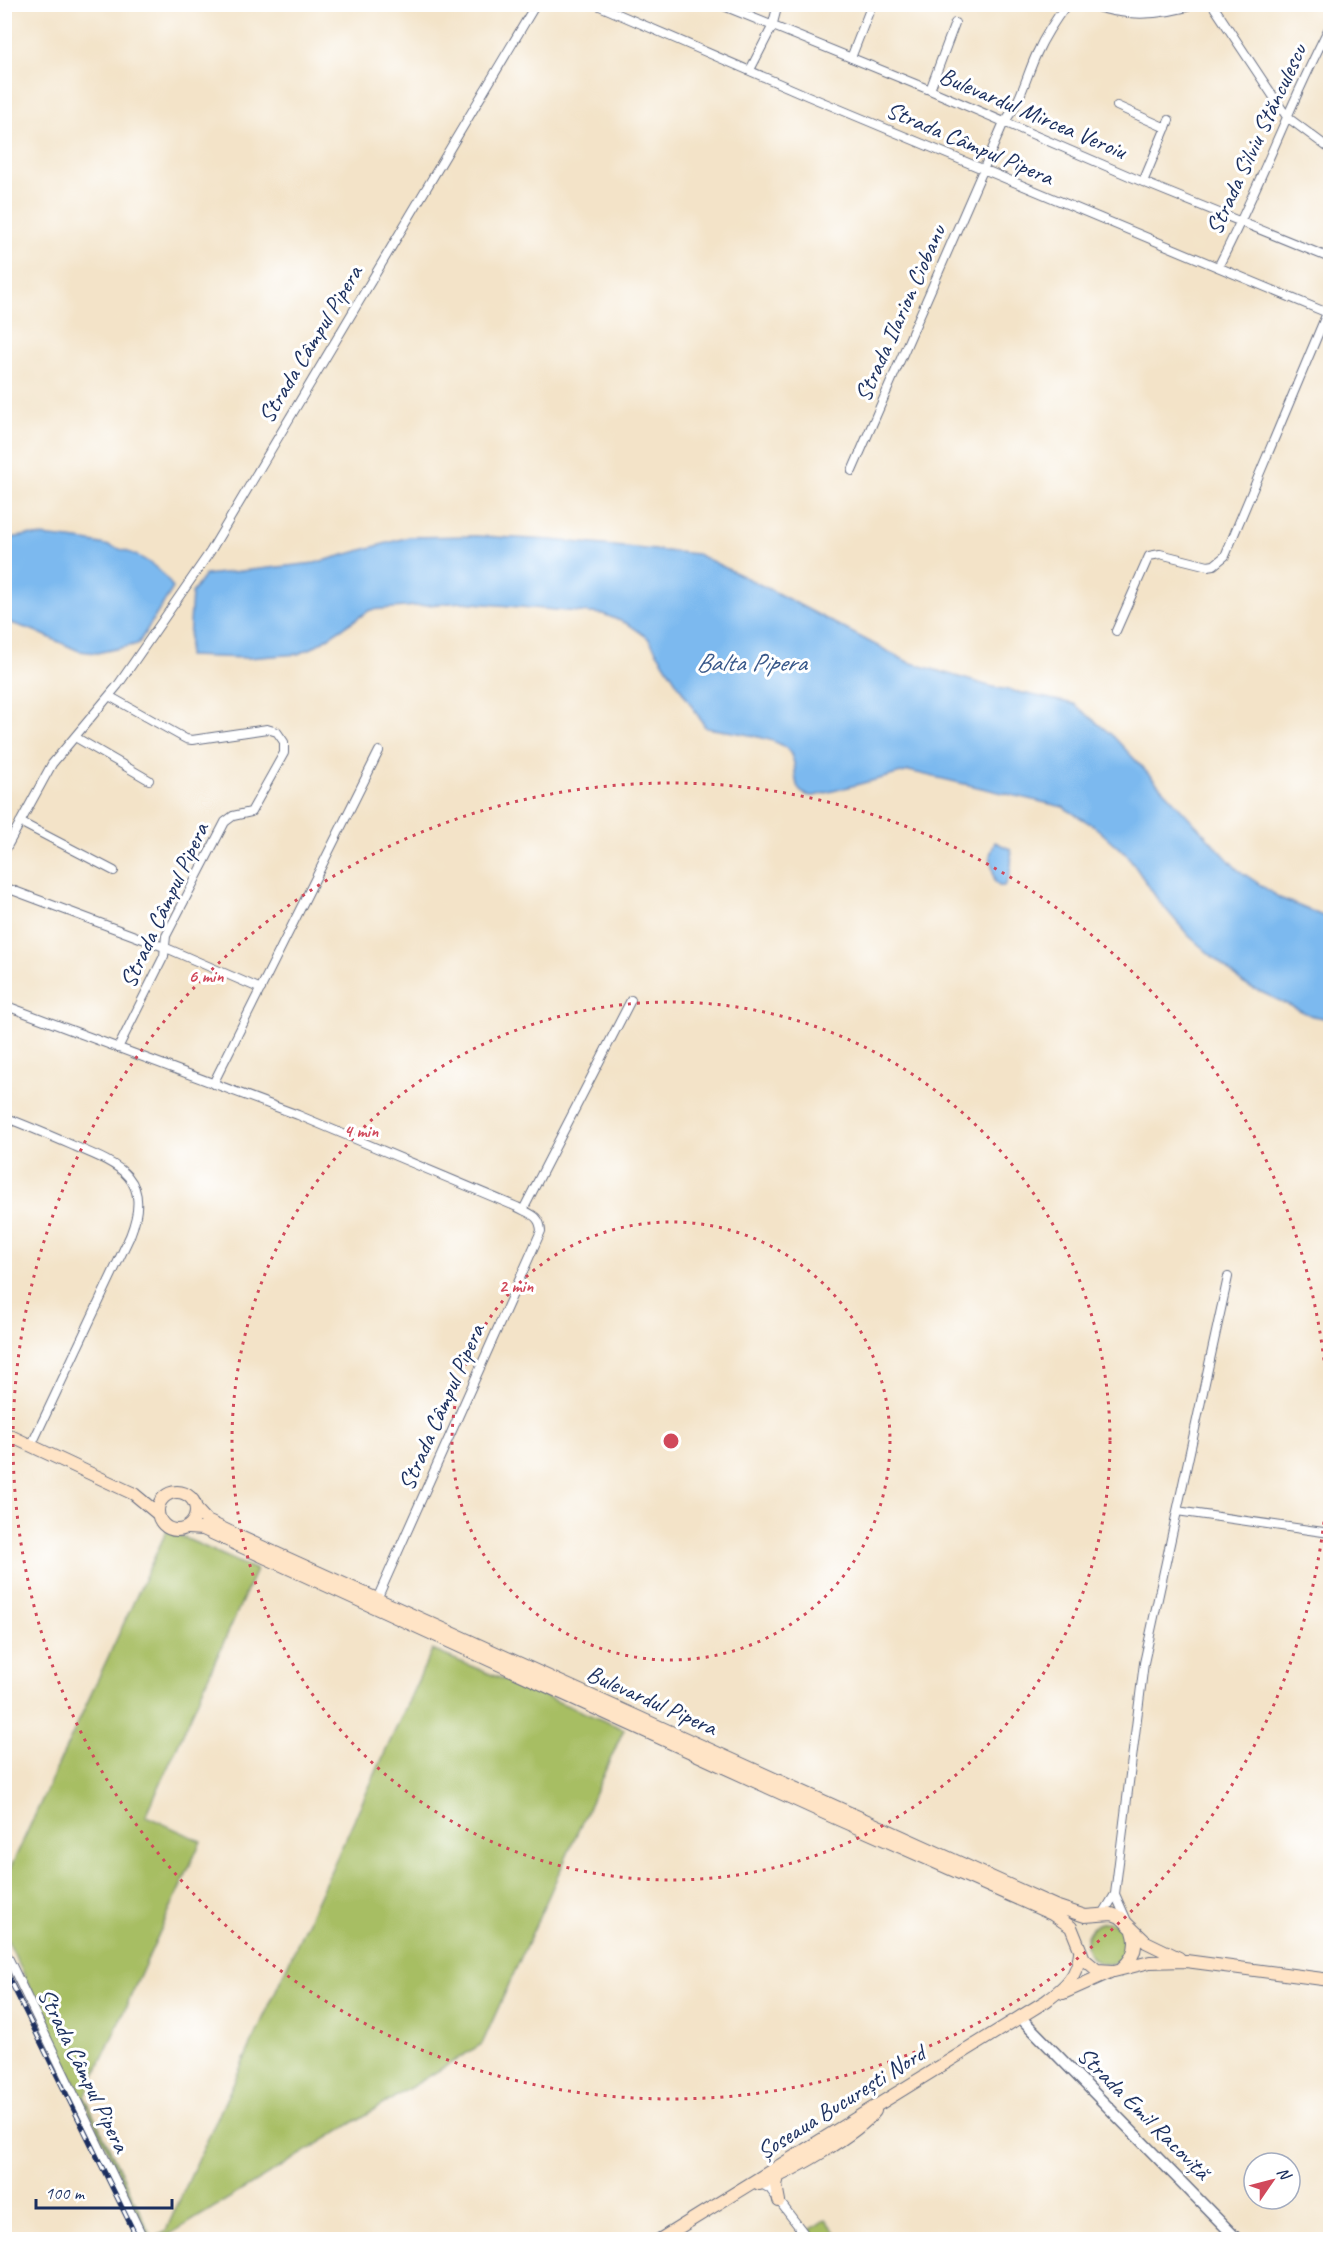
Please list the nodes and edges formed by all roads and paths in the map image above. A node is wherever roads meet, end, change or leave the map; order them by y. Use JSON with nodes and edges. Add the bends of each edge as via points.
{"nodes":[{"id":1,"x":536,"y":4,"type":"edge"},
{"id":2,"x":595,"y":4,"type":"edge"},
{"id":3,"x":719,"y":4,"type":"edge"},
{"id":4,"x":778,"y":4,"type":"edge"},
{"id":5,"x":872,"y":4,"type":"edge"},
{"id":6,"x":1067,"y":4,"type":"edge"},
{"id":7,"x":1088,"y":4,"type":"edge"},
{"id":8,"x":1197,"y":4,"type":"edge"},
{"id":9,"x":1212,"y":4,"type":"edge"},
{"id":10,"x":955,"y":23,"type":"dead end"},
{"id":11,"x":1330,"y":26,"type":"edge"},
{"id":12,"x":772,"y":27,"type":"junction"},
{"id":13,"x":851,"y":58,"type":"junction"},
{"id":14,"x":750,"y":70,"type":"junction"},
{"id":15,"x":930,"y":90,"type":"junction"},
{"id":16,"x":1117,"y":106,"type":"dead end"},
{"id":17,"x":1287,"y":117,"type":"junction"},
{"id":18,"x":1004,"y":122,"type":"junction"},
{"id":19,"x":1330,"y":149,"type":"edge"},
{"id":20,"x":984,"y":170,"type":"junction"},
{"id":21,"x":1143,"y":182,"type":"junction"},
{"id":22,"x":1242,"y":222,"type":"junction"},
{"id":23,"x":1330,"y":258,"type":"edge"},
{"id":24,"x":1218,"y":267,"type":"junction"},
{"id":25,"x":1329,"y":314,"type":"edge"},
{"id":26,"x":852,"y":471,"type":"dead end"},
{"id":27,"x":1116,"y":631,"type":"dead end"},
{"id":28,"x":109,"y":696,"type":"junction"},
{"id":29,"x":75,"y":737,"type":"junction"},
{"id":30,"x":379,"y":751,"type":"dead end"},
{"id":31,"x":149,"y":780,"type":"dead end"},
{"id":32,"x":20,"y":822,"type":"junction"},
{"id":33,"x":4,"y":852,"type":"edge"},
{"id":34,"x":114,"y":871,"type":"dead end"},
{"id":35,"x":4,"y":887,"type":"edge"},
{"id":36,"x":164,"y":947,"type":"junction"},
{"id":37,"x":261,"y":989,"type":"junction"},
{"id":38,"x":631,"y":1000,"type":"dead end"},
{"id":39,"x":4,"y":1005,"type":"edge"},
{"id":40,"x":118,"y":1048,"type":"junction"},
{"id":41,"x":213,"y":1084,"type":"junction"},
{"id":42,"x":4,"y":1117,"type":"edge"},
{"id":43,"x":523,"y":1210,"type":"junction"},
{"id":44,"x":1228,"y":1276,"type":"dead end"},
{"id":45,"x":5,"y":1434,"type":"edge"},
{"id":46,"x":31,"y":1446,"type":"junction"},
{"id":47,"x":134,"y":1494,"type":"junction"},
{"id":48,"x":163,"y":1498,"type":"junction"},
{"id":49,"x":196,"y":1509,"type":"junction"},
{"id":50,"x":1177,"y":1511,"type":"junction"},
{"id":51,"x":158,"y":1514,"type":"junction"},
{"id":52,"x":188,"y":1528,"type":"junction"},
{"id":53,"x":1330,"y":1533,"type":"edge"},
{"id":54,"x":377,"y":1599,"type":"junction"},
{"id":55,"x":1115,"y":1894,"type":"junction"},
{"id":56,"x":1099,"y":1915,"type":"junction"},
{"id":57,"x":1130,"y":1927,"type":"junction"},
{"id":58,"x":1078,"y":1946,"type":"junction"},
{"id":59,"x":4,"y":1949,"type":"edge"},
{"id":60,"x":1186,"y":1960,"type":"junction"},
{"id":61,"x":1118,"y":1969,"type":"junction"},
{"id":62,"x":1330,"y":1980,"type":"edge"},
{"id":63,"x":1046,"y":2001,"type":"junction"},
{"id":64,"x":1020,"y":2017,"type":"junction"},
{"id":65,"x":879,"y":2104,"type":"junction"},
{"id":66,"x":791,"y":2158,"type":"junction"},
{"id":67,"x":777,"y":2177,"type":"junction"},
{"id":68,"x":757,"y":2183,"type":"junction"},
{"id":69,"x":779,"y":2201,"type":"junction"},
{"id":70,"x":144,"y":2240,"type":"edge"},
{"id":71,"x":659,"y":2240,"type":"edge"},
{"id":72,"x":809,"y":2240,"type":"edge"},
{"id":73,"x":1238,"y":2240,"type":"edge"}],
"edges":[{"from":1,"to":28,"type":"street","name":"Strada Câmpul Pipera","via":[[210,552]]},
{"from":2,"to":14,"type":"street","name":"Strada Câmpul Pipera"},
{"from":3,"to":12,"type":"street","name":"Bulevardul Mircea Veroiu"},
{"from":4,"to":12,"type":"street"},
{"from":5,"to":13,"type":"street"},
{"from":6,"to":18,"type":"street","name":"Strada Ilarion Ciobanu","via":[[1050,26]]},
{"from":7,"to":8,"type":"street","via":[[1148,15]]},
{"from":9,"to":17,"type":"street"},
{"from":10,"to":15,"type":"street"},
{"from":11,"to":17,"type":"street","name":"Strada Silviu Stănculescu"},
{"from":12,"to":13,"type":"street","name":"Bulevardul Mircea Veroiu"},
{"from":12,"to":14,"type":"street"},
{"from":13,"to":15,"type":"street","name":"Bulevardul Mircea Veroiu"},
{"from":14,"to":20,"type":"street","name":"Strada Câmpul Pipera"},
{"from":15,"to":18,"type":"street","name":"Bulevardul Mircea Veroiu"},
{"from":16,"to":21,"type":"street","via":[[1168,124]]},
{"from":17,"to":19,"type":"street"},
{"from":17,"to":22,"type":"street","name":"Strada Silviu Stănculescu"},
{"from":18,"to":20,"type":"street","name":"Strada Ilarion Ciobanu"},
{"from":18,"to":21,"type":"street","name":"Bulevardul Mircea Veroiu"},
{"from":20,"to":24,"type":"street","name":"Strada Câmpul Pipera"},
{"from":20,"to":26,"type":"street","name":"Strada Ilarion Ciobanu"},
{"from":21,"to":22,"type":"street","name":"Bulevardul Mircea Veroiu"},
{"from":22,"to":23,"type":"street","name":"Bulevardul Mircea Veroiu"},
{"from":22,"to":24,"type":"street","name":"Strada Silviu Stănculescu"},
{"from":24,"to":25,"type":"street","name":"Strada Câmpul Pipera"},
{"from":25,"to":27,"type":"street","via":[[1225,556],[1208,566],[1160,554],[1149,556]]},
{"from":28,"to":29,"type":"street","name":"Strada Câmpul Pipera"},
{"from":28,"to":36,"type":"street","name":"Strada Câmpul Pipera","via":[[186,739],[267,729],[277,732],[284,741],[284,753],[251,812],[225,822],[166,936]]},
{"from":29,"to":31,"type":"street"},
{"from":29,"to":32,"type":"street","name":"Strada Câmpul Pipera","via":[[52,764]]},
{"from":30,"to":37,"type":"street"},
{"from":32,"to":33,"type":"street","name":"Strada Câmpul Pipera"},
{"from":32,"to":34,"type":"street"},
{"from":35,"to":36,"type":"street"},
{"from":36,"to":37,"type":"street"},
{"from":36,"to":40,"type":"street","name":"Strada Câmpul Pipera","via":[[164,956]]},
{"from":37,"to":41,"type":"street"},
{"from":38,"to":43,"type":"street"},
{"from":39,"to":40,"type":"street","name":"Strada Câmpul Pipera"},
{"from":40,"to":41,"type":"street","name":"Strada Câmpul Pipera"},
{"from":41,"to":43,"type":"street","name":"Strada Câmpul Pipera","via":[[298,1115]]},
{"from":42,"to":46,"type":"street","via":[[121,1168],[131,1180],[138,1206],[130,1236]]},
{"from":43,"to":54,"type":"street","name":"Strada Câmpul Pipera","via":[[537,1216],[541,1231]]},
{"from":44,"to":50,"type":"street"},
{"from":45,"to":46,"type":"main road"},
{"from":46,"to":47,"type":"main road"},
{"from":47,"to":48,"type":"main road"},
{"from":47,"to":51,"type":"main road"},
{"from":48,"to":49,"type":"main road","via":[[183,1493],[192,1499]]},
{"from":48,"to":51,"type":"main road"},
{"from":49,"to":52,"type":"main road"},
{"from":49,"to":54,"type":"main road","name":"Bulevardul Pipera","via":[[207,1521]]},
{"from":50,"to":53,"type":"street"},
{"from":50,"to":55,"type":"street","via":[[1144,1663]]},
{"from":51,"to":52,"type":"main road","via":[[167,1527],[177,1531]]},
{"from":52,"to":58,"type":"main road","name":"Bulevardul Pipera","via":[[203,1529],[1052,1914],[1071,1927]]},
{"from":54,"to":56,"type":"main road","name":"Bulevardul Pipera","via":[[1055,1906],[1072,1913]]},
{"from":55,"to":56,"type":"street"},
{"from":55,"to":57,"type":"street"},
{"from":56,"to":57,"type":"main road","name":"Bulevardul Pipera","via":[[1112,1914]]},
{"from":56,"to":58,"type":"main road","via":[[1084,1925]]},
{"from":57,"to":60,"type":"main road","name":"Bulevardul Pipera","via":[[1160,1950]]},
{"from":57,"to":61,"type":"main road","via":[[1135,1947],[1128,1962]]},
{"from":58,"to":61,"type":"main road","name":"Bulevardul Pipera","via":[[1090,1966],[1105,1971]]},
{"from":58,"to":63,"type":"main road","name":"Șoseaua București Nord","via":[[1079,1964],[1071,1981]]},
{"from":59,"to":70,"type":"street","name":"Strada Câmpul Pipera"},
{"from":60,"to":61,"type":"main road","name":"Bulevardul Pipera"},
{"from":60,"to":62,"type":"main road","name":"Bulevardul Pipera"},
{"from":61,"to":63,"type":"main road","name":"Șoseaua București Nord"},
{"from":63,"to":64,"type":"main road","name":"Șoseaua București Nord"},
{"from":64,"to":65,"type":"main road","name":"Șoseaua București Nord"},
{"from":64,"to":73,"type":"street","name":"Strada Emil Racoviță"},
{"from":65,"to":66,"type":"main road","name":"Șoseaua București Nord"},
{"from":65,"to":67,"type":"main road","via":[[860,2127]]},
{"from":66,"to":67,"type":"main road"},
{"from":66,"to":68,"type":"main road","name":"Șoseaua București Nord"},
{"from":67,"to":68,"type":"main road"},
{"from":67,"to":69,"type":"main road"},
{"from":68,"to":69,"type":"street","via":[[770,2189]]},
{"from":68,"to":71,"type":"main road","name":"Șoseaua București Nord"},
{"from":69,"to":72,"type":"street"}]}
